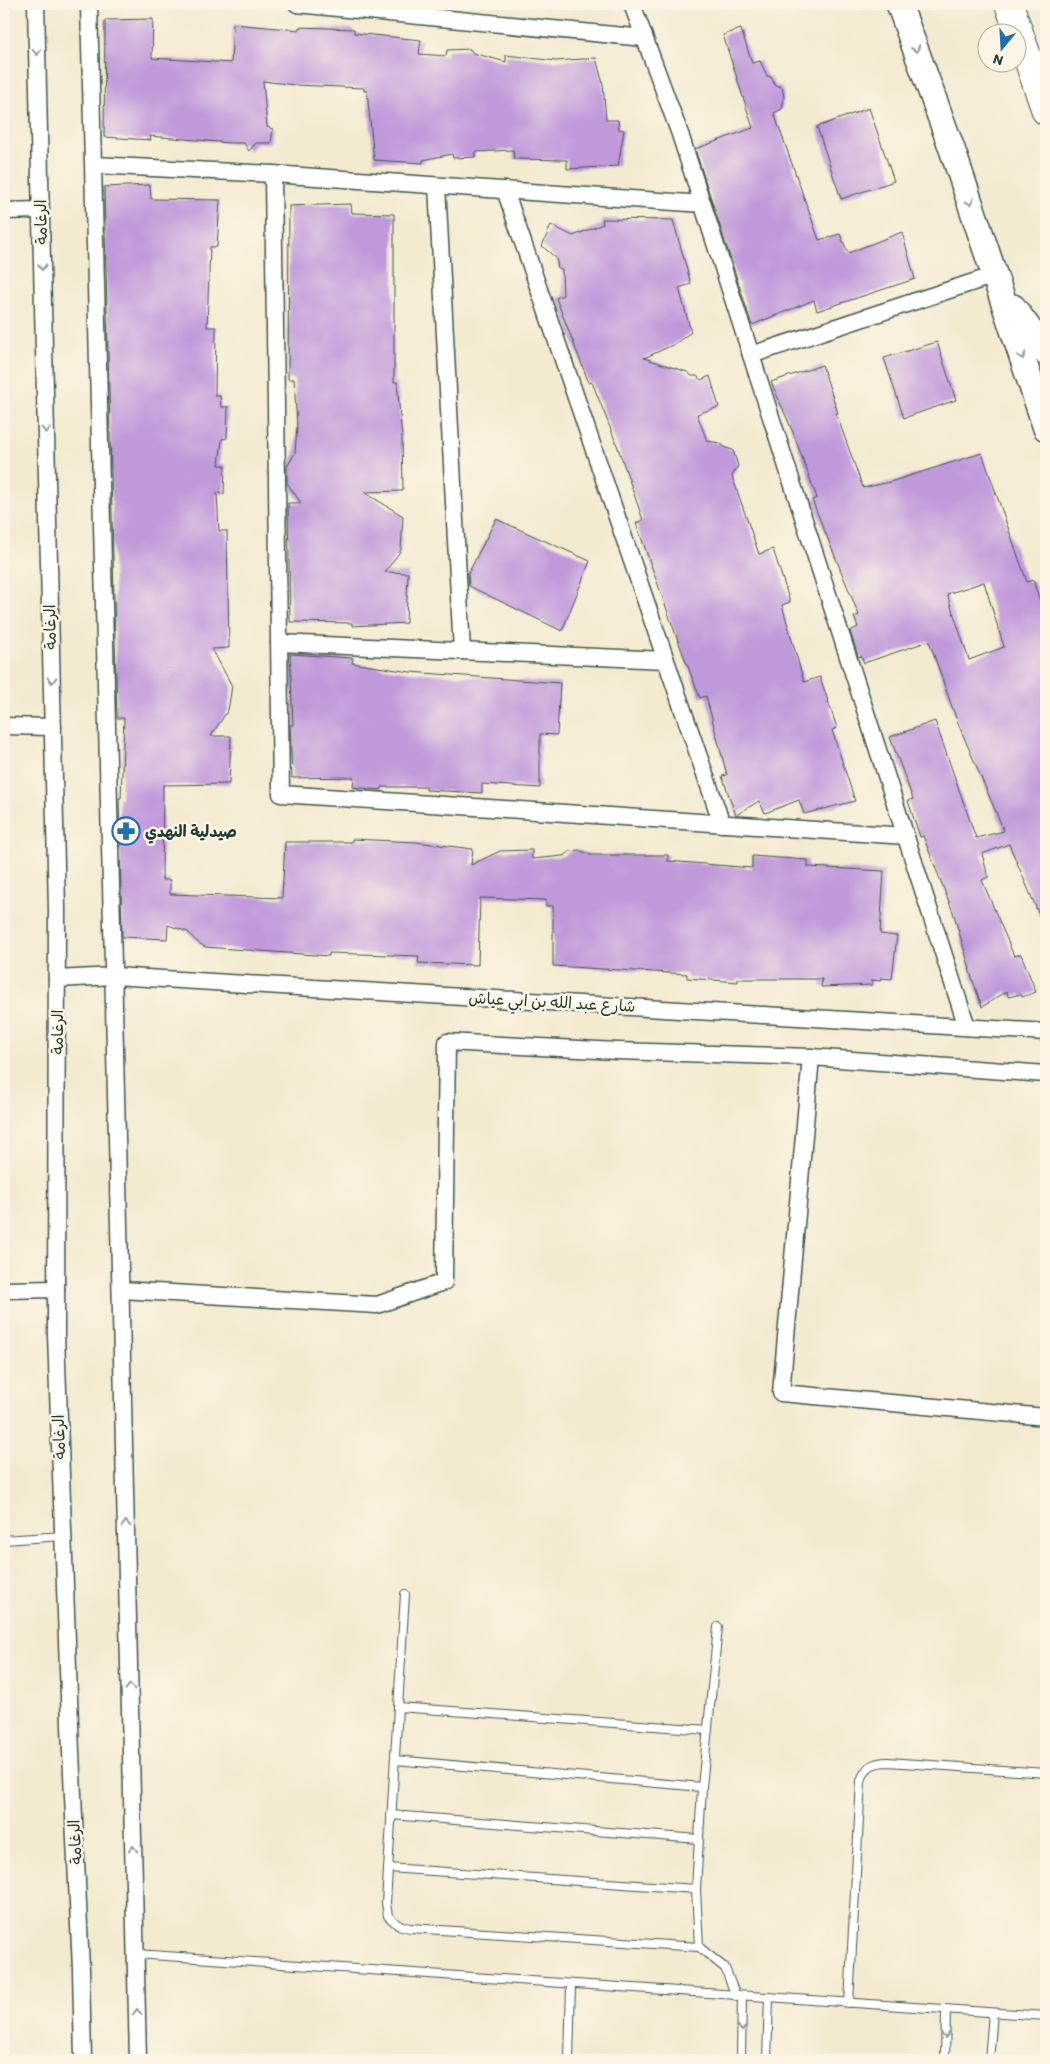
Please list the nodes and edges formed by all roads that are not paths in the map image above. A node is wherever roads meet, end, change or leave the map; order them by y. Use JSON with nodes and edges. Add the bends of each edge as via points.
{"nodes":[{"id":1,"x":36,"y":4,"type":"edge"},
{"id":2,"x":89,"y":4,"type":"edge"},
{"id":3,"x":298,"y":4,"type":"edge"},
{"id":4,"x":632,"y":4,"type":"edge"},
{"id":5,"x":899,"y":4,"type":"edge"},
{"id":6,"x":1009,"y":4,"type":"edge"},
{"id":7,"x":644,"y":38,"type":"junction"},
{"id":8,"x":1046,"y":111,"type":"edge"},
{"id":9,"x":94,"y":165,"type":"junction"},
{"id":10,"x":273,"y":174,"type":"junction"},
{"id":11,"x":437,"y":186,"type":"junction"},
{"id":12,"x":505,"y":190,"type":"junction"},
{"id":13,"x":702,"y":204,"type":"junction"},
{"id":14,"x":41,"y":210,"type":"junction"},
{"id":15,"x":4,"y":211,"type":"edge"},
{"id":16,"x":997,"y":282,"type":"junction"},
{"id":17,"x":1046,"y":352,"type":"edge"},
{"id":18,"x":751,"y":355,"type":"junction"},
{"id":19,"x":1046,"y":428,"type":"edge"},
{"id":20,"x":279,"y":642,"type":"junction"},
{"id":21,"x":462,"y":651,"type":"junction"},
{"id":22,"x":665,"y":660,"type":"junction"},
{"id":23,"x":4,"y":726,"type":"edge"},
{"id":24,"x":53,"y":727,"type":"junction"},
{"id":25,"x":722,"y":824,"type":"junction"},
{"id":26,"x":906,"y":836,"type":"junction"},
{"id":27,"x":114,"y":976,"type":"junction"},
{"id":28,"x":57,"y":979,"type":"junction"},
{"id":29,"x":967,"y":1027,"type":"junction"},
{"id":30,"x":1046,"y":1032,"type":"edge"},
{"id":31,"x":811,"y":1057,"type":"junction"},
{"id":32,"x":1046,"y":1074,"type":"edge"},
{"id":33,"x":56,"y":1289,"type":"junction"},
{"id":34,"x":4,"y":1290,"type":"edge"},
{"id":35,"x":120,"y":1290,"type":"junction"},
{"id":36,"x":1046,"y":1417,"type":"edge"},
{"id":37,"x":63,"y":1536,"type":"junction"},
{"id":38,"x":4,"y":1540,"type":"edge"},
{"id":39,"x":405,"y":1594,"type":"dead end"},
{"id":40,"x":718,"y":1626,"type":"dead end"},
{"id":41,"x":398,"y":1707,"type":"junction"},
{"id":42,"x":708,"y":1730,"type":"junction"},
{"id":43,"x":395,"y":1760,"type":"junction"},
{"id":44,"x":1046,"y":1773,"type":"edge"},
{"id":45,"x":702,"y":1787,"type":"junction"},
{"id":46,"x":391,"y":1815,"type":"junction"},
{"id":47,"x":700,"y":1839,"type":"junction"},
{"id":48,"x":388,"y":1868,"type":"junction"},
{"id":49,"x":696,"y":1889,"type":"junction"},
{"id":50,"x":699,"y":1947,"type":"junction"},
{"id":51,"x":136,"y":1954,"type":"junction"},
{"id":52,"x":571,"y":1984,"type":"junction"},
{"id":53,"x":739,"y":1996,"type":"junction"},
{"id":54,"x":769,"y":1997,"type":"junction"},
{"id":55,"x":849,"y":2003,"type":"junction"},
{"id":56,"x":946,"y":2009,"type":"junction"},
{"id":57,"x":993,"y":2013,"type":"junction"},
{"id":58,"x":1046,"y":2016,"type":"edge"},
{"id":59,"x":82,"y":2060,"type":"edge"},
{"id":60,"x":138,"y":2060,"type":"edge"},
{"id":61,"x":569,"y":2060,"type":"edge"},
{"id":62,"x":741,"y":2060,"type":"edge"},
{"id":63,"x":767,"y":2060,"type":"edge"},
{"id":64,"x":945,"y":2060,"type":"edge"},
{"id":65,"x":989,"y":2060,"type":"edge"}],
"edges":[{"from":1,"to":14,"type":"street","name":"الرغامة","one_way":true},
{"from":2,"to":9,"type":"street"},
{"from":3,"to":7,"type":"street"},
{"from":4,"to":7,"type":"street"},
{"from":5,"to":16,"type":"main road","one_way":true},
{"from":6,"to":8,"type":"highway"},
{"from":7,"to":13,"type":"street"},
{"from":9,"to":10,"type":"street"},
{"from":9,"to":27,"type":"street"},
{"from":10,"to":11,"type":"street"},
{"from":10,"to":20,"type":"street"},
{"from":11,"to":12,"type":"street"},
{"from":11,"to":21,"type":"street"},
{"from":12,"to":13,"type":"street"},
{"from":12,"to":22,"type":"street"},
{"from":13,"to":18,"type":"street"},
{"from":14,"to":15,"type":"street"},
{"from":14,"to":24,"type":"street","name":"الرغامة","one_way":true},
{"from":16,"to":17,"type":"main road"},
{"from":16,"to":18,"type":"street"},
{"from":16,"to":19,"type":"main road","one_way":true},
{"from":18,"to":26,"type":"street"},
{"from":20,"to":21,"type":"street"},
{"from":20,"to":25,"type":"street","via":[[280,794]]},
{"from":21,"to":22,"type":"street"},
{"from":22,"to":25,"type":"street"},
{"from":23,"to":24,"type":"street"},
{"from":24,"to":28,"type":"street","name":"الرغامة"},
{"from":25,"to":26,"type":"street"},
{"from":26,"to":29,"type":"street"},
{"from":27,"to":28,"type":"street","name":"شارع عبد الله بن ابي عياش"},
{"from":27,"to":29,"type":"street","name":"شارع عبد الله بن ابي عياش"},
{"from":27,"to":35,"type":"street"},
{"from":28,"to":33,"type":"street","name":"الرغامة"},
{"from":29,"to":30,"type":"street","name":"شارع عبد الله بن ابي عياش"},
{"from":31,"to":32,"type":"street"},
{"from":31,"to":35,"type":"street","via":[[447,1042],[444,1282],[377,1305]]},
{"from":31,"to":36,"type":"street","via":[[781,1393]]},
{"from":33,"to":34,"type":"street"},
{"from":33,"to":37,"type":"street","name":"الرغامة"},
{"from":51,"to":35,"type":"street","one_way":true},
{"from":37,"to":38,"type":"lane"},
{"from":37,"to":59,"type":"street","name":"الرغامة"},
{"from":39,"to":41,"type":"lane"},
{"from":40,"to":42,"type":"lane"},
{"from":41,"to":42,"type":"lane"},
{"from":41,"to":43,"type":"lane"},
{"from":42,"to":45,"type":"lane"},
{"from":43,"to":45,"type":"lane"},
{"from":43,"to":46,"type":"lane"},
{"from":44,"to":55,"type":"lane","via":[[888,1762],[877,1762],[864,1771]]},
{"from":45,"to":47,"type":"lane"},
{"from":46,"to":47,"type":"lane"},
{"from":46,"to":48,"type":"lane"},
{"from":47,"to":49,"type":"lane"},
{"from":48,"to":49,"type":"lane"},
{"from":48,"to":50,"type":"lane","via":[[388,1916],[410,1928]]},
{"from":49,"to":50,"type":"lane"},
{"from":50,"to":53,"type":"lane","via":[[724,1968]]},
{"from":51,"to":52,"type":"lane"},
{"from":60,"to":51,"type":"street","one_way":true},
{"from":52,"to":53,"type":"lane"},
{"from":52,"to":61,"type":"lane"},
{"from":53,"to":54,"type":"lane"},
{"from":53,"to":62,"type":"lane","one_way":true},
{"from":54,"to":55,"type":"lane"},
{"from":54,"to":63,"type":"lane"},
{"from":55,"to":56,"type":"lane"},
{"from":56,"to":57,"type":"lane"},
{"from":56,"to":64,"type":"lane","one_way":true},
{"from":57,"to":58,"type":"lane"},
{"from":57,"to":65,"type":"lane"}]}
